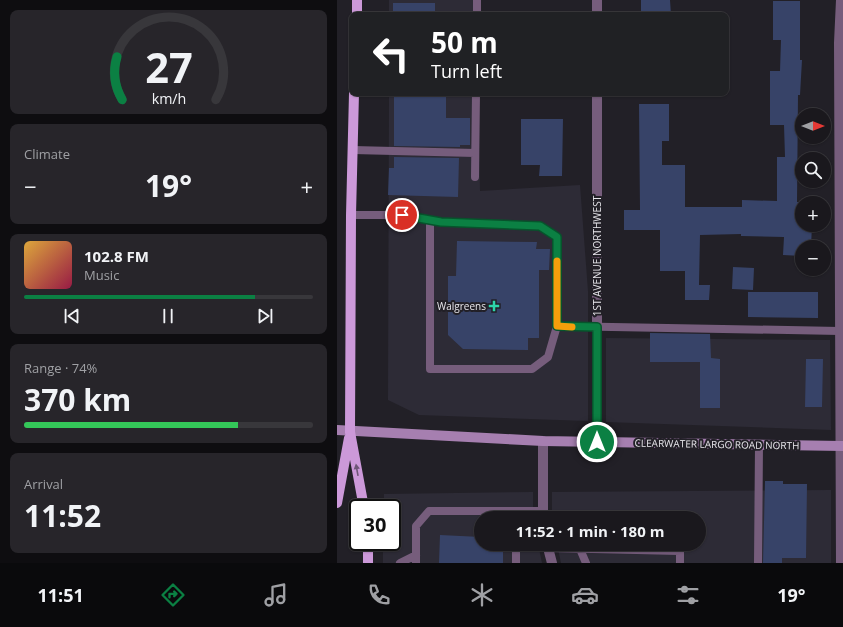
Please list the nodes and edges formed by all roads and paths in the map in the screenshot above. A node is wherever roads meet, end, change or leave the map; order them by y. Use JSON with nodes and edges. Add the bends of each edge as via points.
{"nodes":[{"id":1,"x":357,"y":0,"type":"edge"},
{"id":2,"x":477,"y":0,"type":"edge"},
{"id":3,"x":597,"y":0,"type":"edge"},
{"id":4,"x":841,"y":0,"type":"edge"},
{"id":5,"x":357,"y":12,"type":"edge"},
{"id":6,"x":477,"y":12,"type":"edge"},
{"id":7,"x":597,"y":12,"type":"edge"},
{"id":8,"x":354,"y":96,"type":"edge"},
{"id":9,"x":476,"y":96,"type":"edge"},
{"id":10,"x":597,"y":96,"type":"edge"},
{"id":11,"x":353,"y":150,"type":"junction"},
{"id":12,"x":475,"y":152,"type":"junction"},
{"id":13,"x":475,"y":177,"type":"dead end"},
{"id":14,"x":351,"y":215,"type":"junction"},
{"id":15,"x":430,"y":220,"type":"junction"},
{"id":16,"x":557,"y":326,"type":"junction"},
{"id":17,"x":597,"y":327,"type":"junction"},
{"id":18,"x":840,"y":331,"type":"junction"},
{"id":19,"x":337,"y":431,"type":"edge"},
{"id":20,"x":350,"y":432,"type":"junction"},
{"id":21,"x":543,"y":441,"type":"junction"},
{"id":22,"x":597,"y":442,"type":"junction"},
{"id":23,"x":759,"y":445,"type":"junction"},
{"id":24,"x":841,"y":446,"type":"edge"},
{"id":25,"x":362,"y":499,"type":"edge"},
{"id":26,"x":337,"y":503,"type":"edge"},
{"id":27,"x":543,"y":511,"type":"edge"},
{"id":28,"x":474,"y":513,"type":"edge"},
{"id":29,"x":369,"y":551,"type":"edge"},
{"id":30,"x":516,"y":551,"type":"edge"},
{"id":31,"x":549,"y":551,"type":"edge"},
{"id":32,"x":581,"y":551,"type":"edge"},
{"id":33,"x":680,"y":551,"type":"edge"},
{"id":34,"x":416,"y":559,"type":"edge"},
{"id":35,"x":368,"y":563,"type":"edge"},
{"id":36,"x":400,"y":563,"type":"edge"},
{"id":37,"x":516,"y":563,"type":"edge"},
{"id":38,"x":552,"y":563,"type":"edge"},
{"id":39,"x":586,"y":563,"type":"edge"},
{"id":40,"x":680,"y":563,"type":"edge"},
{"id":41,"x":758,"y":563,"type":"edge"},
{"id":42,"x":841,"y":563,"type":"edge"}],
"edges":[{"from":1,"to":5,"type":"main road"},
{"from":2,"to":6,"type":"lane"},
{"from":3,"to":7,"type":"street"},
{"from":4,"to":18,"type":"street"},
{"from":8,"to":11,"type":"main road"},
{"from":9,"to":12,"type":"lane"},
{"from":10,"to":17,"type":"street","name":"1ST AVENUE NORTHWEST"},
{"from":11,"to":12,"type":"lane"},
{"from":11,"to":14,"type":"main road"},
{"from":12,"to":13,"type":"lane"},
{"from":14,"to":15,"type":"lane","via":[[402,215]]},
{"from":14,"to":20,"type":"main road"},
{"from":15,"to":16,"type":"lane","via":[[540,226],[557,237]]},
{"from":15,"to":16,"type":"lane","via":[[430,369],[531,369],[548,356]]},
{"from":16,"to":17,"type":"lane"},
{"from":17,"to":18,"type":"lane"},
{"from":17,"to":22,"type":"street","name":"1ST AVENUE NORTHWEST"},
{"from":18,"to":24,"type":"street"},
{"from":19,"to":20,"type":"main road","name":"CLEARWATER LARGO ROAD NORTH"},
{"from":20,"to":21,"type":"main road","name":"CLEARWATER LARGO ROAD NORTH"},
{"from":25,"to":20,"type":"main road","one_way":true},
{"from":20,"to":26,"type":"main road"},
{"from":21,"to":22,"type":"main road","name":"CLEARWATER LARGO ROAD NORTH"},
{"from":21,"to":27,"type":"street"},
{"from":22,"to":23,"type":"main road","name":"CLEARWATER LARGO ROAD NORTH"},
{"from":23,"to":24,"type":"main road","name":"CLEARWATER LARGO ROAD NORTH"},
{"from":23,"to":41,"type":"lane"},
{"from":24,"to":42,"type":"street"},
{"from":28,"to":34,"type":"lane","via":[[429,511],[416,526]]},
{"from":29,"to":35,"type":"main road"},
{"from":30,"to":37,"type":"lane"},
{"from":31,"to":38,"type":"street"},
{"from":32,"to":39,"type":"lane"},
{"from":33,"to":40,"type":"lane"},
{"from":34,"to":36,"type":"lane"}]}
